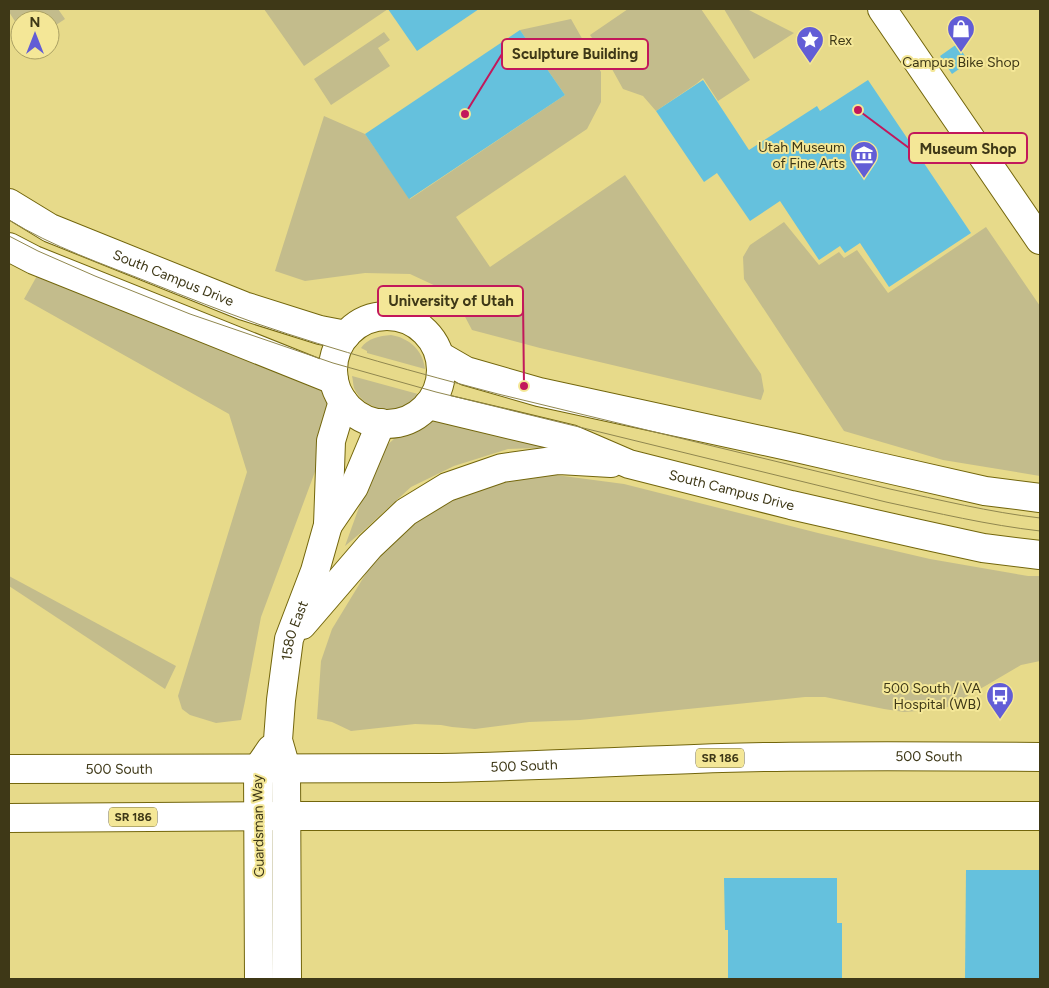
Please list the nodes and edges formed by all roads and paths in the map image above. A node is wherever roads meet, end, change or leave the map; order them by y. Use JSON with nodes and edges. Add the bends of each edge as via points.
{"nodes":[{"id":1,"x":882,"y":9,"type":"edge"},
{"id":2,"x":9,"y":203,"type":"edge"},
{"id":3,"x":1040,"y":240,"type":"edge"},
{"id":4,"x":9,"y":247,"type":"edge"},
{"id":5,"x":346,"y":335,"type":"junction"},
{"id":6,"x":440,"y":356,"type":"junction"},
{"id":7,"x":338,"y":390,"type":"junction"},
{"id":8,"x":428,"y":405,"type":"junction"},
{"id":9,"x":381,"y":423,"type":"junction"},
{"id":10,"x":629,"y":464,"type":"junction"},
{"id":11,"x":1040,"y":498,"type":"edge"},
{"id":12,"x":328,"y":525,"type":"junction"},
{"id":13,"x":1040,"y":556,"type":"edge"},
{"id":14,"x":289,"y":639,"type":"junction"},
{"id":15,"x":278,"y":740,"type":"junction"},
{"id":16,"x":1040,"y":757,"type":"edge"},
{"id":17,"x":258,"y":768,"type":"junction"},
{"id":18,"x":286,"y":768,"type":"junction"},
{"id":19,"x":9,"y":769,"type":"edge"},
{"id":20,"x":258,"y":816,"type":"junction"},
{"id":21,"x":286,"y":816,"type":"junction"},
{"id":22,"x":1040,"y":816,"type":"edge"},
{"id":23,"x":9,"y":818,"type":"edge"},
{"id":24,"x":259,"y":979,"type":"edge"},
{"id":25,"x":287,"y":979,"type":"edge"}],
"edges":[{"from":1,"to":3,"type":"street"},
{"from":2,"to":5,"type":"street","name":"South Campus Drive","via":[[50,228],[244,306]]},
{"from":4,"to":7,"type":"street"},
{"from":5,"to":6,"type":"street","via":[[361,322],[380,316],[399,317],[417,325],[431,338]]},
{"from":5,"to":7,"type":"street","via":[[333,362]]},
{"from":6,"to":8,"type":"street","via":[[440,379]]},
{"from":6,"to":11,"type":"street","via":[[466,371],[539,392],[985,491]]},
{"from":7,"to":9,"type":"street","via":[[353,412],[366,420]]},
{"from":7,"to":12,"type":"street","name":"1580 East","via":[[331,441]]},
{"from":8,"to":9,"type":"street","via":[[414,416],[398,422]]},
{"from":8,"to":10,"type":"street","name":"South Campus Drive","via":[[572,439]]},
{"from":9,"to":12,"type":"street","name":"1580 East","via":[[354,488]]},
{"from":10,"to":13,"type":"street","name":"South Campus Drive","via":[[919,534]]},
{"from":10,"to":14,"type":"street","via":[[558,460],[502,468],[447,488],[406,512],[377,539]]},
{"from":12,"to":14,"type":"street","name":"1580 East","via":[[315,572]]},
{"from":14,"to":15,"type":"street","name":"1580 East"},
{"from":15,"to":17,"type":"street","name":"Guardsman Way"},
{"from":15,"to":18,"type":"street","name":"Guardsman Way"},
{"from":16,"to":18,"type":"street","name":"500 South","number":"SR 186","via":[[803,756],[510,767]]},
{"from":17,"to":18,"type":"street","name":"500 South","number":"SR 186"},
{"from":17,"to":19,"type":"street","name":"500 South","number":"SR 186"},
{"from":17,"to":20,"type":"street","name":"Guardsman Way"},
{"from":18,"to":21,"type":"street","name":"Guardsman Way"},
{"from":20,"to":21,"type":"street","number":"SR 186"},
{"from":20,"to":23,"type":"street","number":"SR 186"},
{"from":20,"to":24,"type":"street","name":"Guardsman Way"},
{"from":21,"to":22,"type":"street","number":"SR 186"},
{"from":21,"to":25,"type":"street","name":"Guardsman Way"}]}
